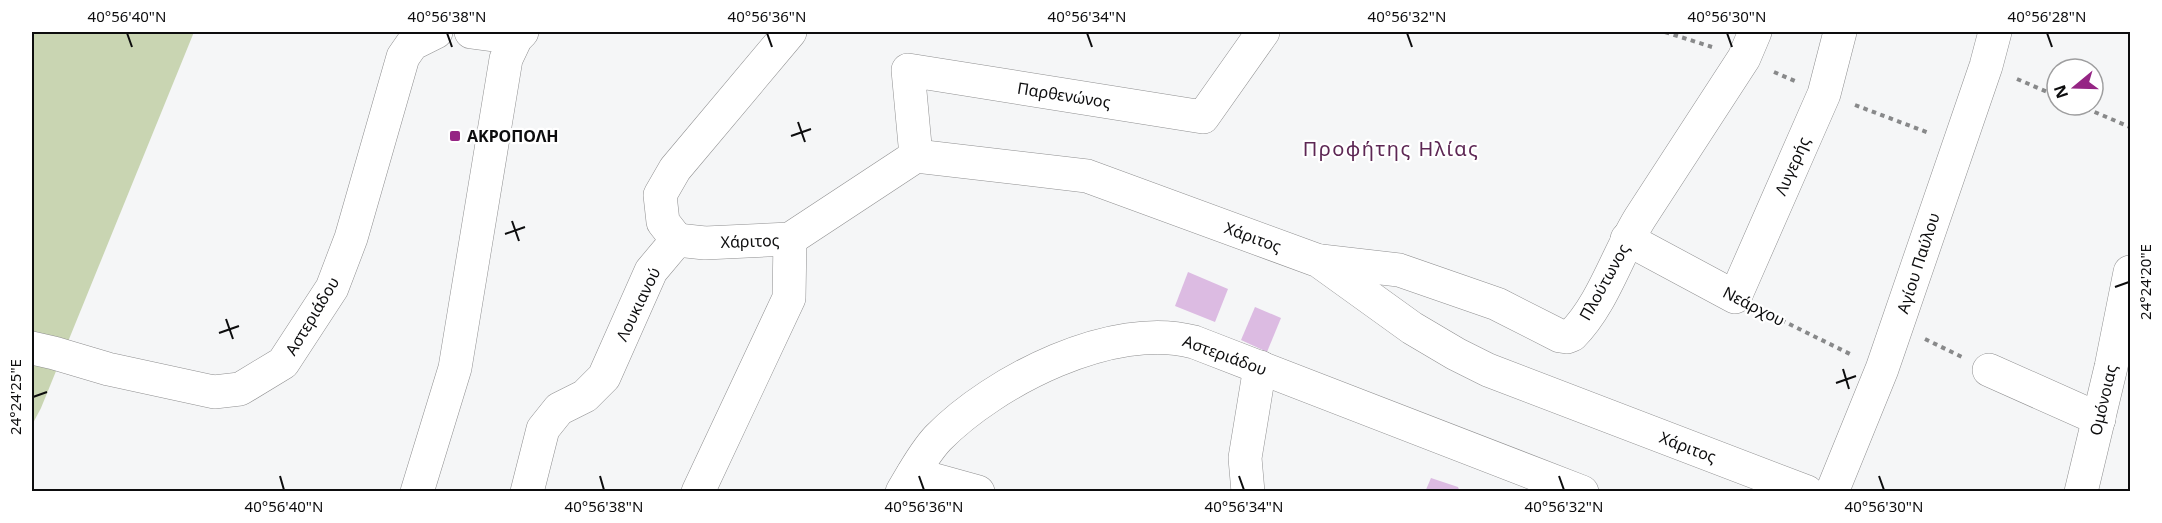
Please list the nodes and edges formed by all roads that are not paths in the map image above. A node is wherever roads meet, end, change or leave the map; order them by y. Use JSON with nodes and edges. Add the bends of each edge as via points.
{"nodes":[{"id":1,"x":436,"y":32,"type":"edge"},
{"id":2,"x":471,"y":32,"type":"edge"},
{"id":3,"x":790,"y":32,"type":"edge"},
{"id":4,"x":1263,"y":32,"type":"edge"},
{"id":5,"x":1840,"y":32,"type":"edge"},
{"id":6,"x":1995,"y":32,"type":"edge"},
{"id":7,"x":519,"y":35,"type":"edge"},
{"id":8,"x":1749,"y":45,"type":"edge"},
{"id":9,"x":916,"y":156,"type":"junction"},
{"id":10,"x":790,"y":239,"type":"junction"},
{"id":11,"x":1627,"y":239,"type":"junction"},
{"id":12,"x":677,"y":240,"type":"junction"},
{"id":13,"x":1319,"y":261,"type":"junction"},
{"id":14,"x":2130,"y":272,"type":"edge"},
{"id":15,"x":1735,"y":297,"type":"joint"},
{"id":16,"x":32,"y":348,"type":"edge"},
{"id":17,"x":1260,"y":367,"type":"junction"},
{"id":18,"x":1989,"y":370,"type":"road end"},
{"id":19,"x":2099,"y":419,"type":"junction"},
{"id":20,"x":908,"y":483,"type":"edge"},
{"id":21,"x":417,"y":492,"type":"edge"},
{"id":22,"x":527,"y":492,"type":"edge"},
{"id":23,"x":698,"y":492,"type":"edge"},
{"id":24,"x":978,"y":492,"type":"edge"},
{"id":25,"x":1248,"y":492,"type":"edge"},
{"id":26,"x":1582,"y":492,"type":"edge"},
{"id":27,"x":1807,"y":492,"type":"edge"},
{"id":28,"x":1832,"y":492,"type":"edge"},
{"id":29,"x":2081,"y":492,"type":"edge"}],
"edges":[{"from":1,"to":16,"type":"street","name":"Αστεριάδου","via":[[412,44],[398,67],[351,238],[332,288],[283,363],[240,389],[213,392]]},
{"from":2,"to":7,"type":"street"},
{"from":3,"to":12,"type":"street","via":[[675,169],[660,195],[663,222]]},
{"from":4,"to":9,"type":"street","name":"Παρθενώνος","via":[[1203,117],[908,70]]},
{"from":5,"to":15,"type":"street","name":"Λυγερής","via":[[1824,94]]},
{"from":6,"to":28,"type":"street","name":"Αγίου Παύλου","via":[[1898,325]]},
{"from":7,"to":21,"type":"street","via":[[506,59],[501,82],[455,368]]},
{"from":8,"to":11,"type":"street","name":"Πλούτωνος"},
{"from":9,"to":10,"type":"street","name":"Χάριτος"},
{"from":9,"to":13,"type":"street","name":"Χάριτος","via":[[1087,176]]},
{"from":10,"to":12,"type":"street","name":"Χάριτος","via":[[705,243]]},
{"from":10,"to":23,"type":"street","via":[[789,298]]},
{"from":11,"to":13,"type":"street","name":"Πλούτωνος","via":[[1597,300],[1567,337],[1497,304],[1399,270]]},
{"from":11,"to":15,"type":"street","name":"Νεάρχου"},
{"from":12,"to":22,"type":"street","name":"Λουκιανού","via":[[651,271],[604,377],[585,396],[559,408],[543,429]]},
{"from":13,"to":27,"type":"street","name":"Χάριτος","via":[[1412,328],[1467,361]]},
{"from":14,"to":19,"type":"street","name":"Ομόνοιας"},
{"from":17,"to":20,"type":"street","name":"Αστεριάδου","via":[[1194,342],[1167,337],[1131,338],[1098,346],[1051,364],[988,397],[937,440]]},
{"from":17,"to":25,"type":"street","via":[[1245,458]]},
{"from":17,"to":26,"type":"street","name":"Αστεριάδου"},
{"from":18,"to":19,"type":"street"},
{"from":19,"to":29,"type":"street","name":"Ομόνοιας"},
{"from":20,"to":24,"type":"street"}]}
